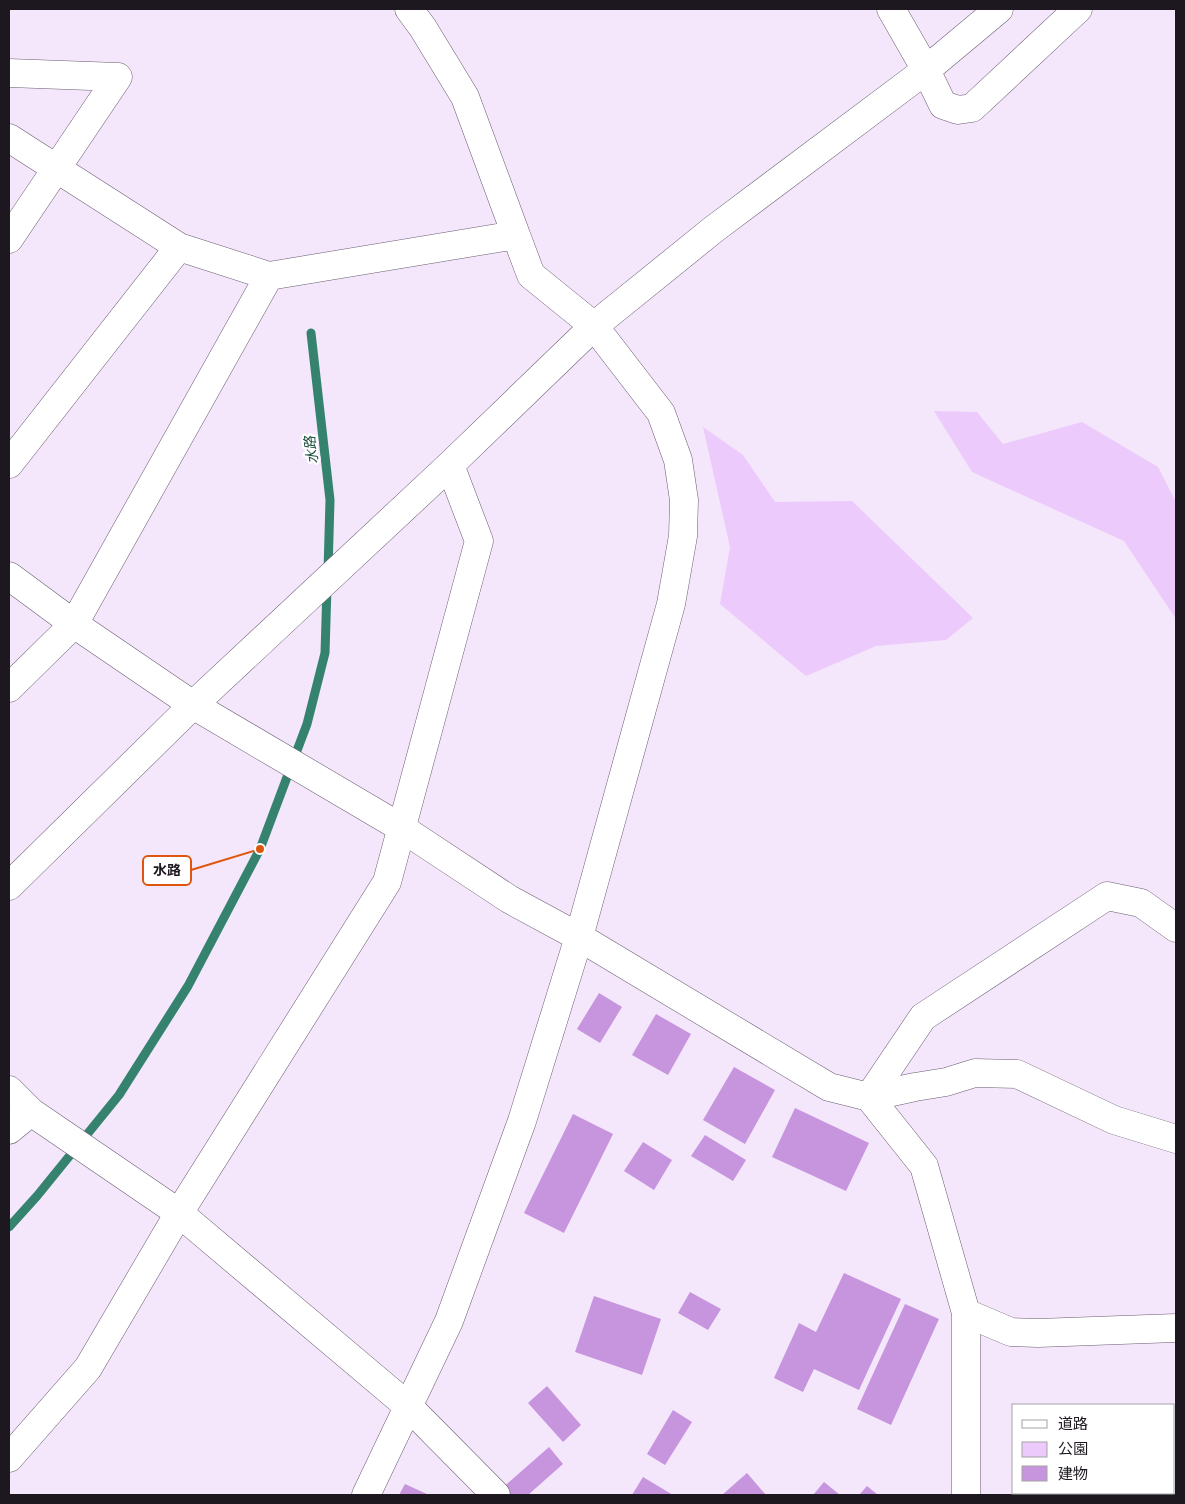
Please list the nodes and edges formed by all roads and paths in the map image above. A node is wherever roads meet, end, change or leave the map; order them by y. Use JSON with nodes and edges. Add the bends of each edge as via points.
{"nodes":[{"id":1,"x":409,"y":9,"type":"edge"},
{"id":2,"x":891,"y":9,"type":"edge"},
{"id":3,"x":999,"y":9,"type":"edge"},
{"id":4,"x":1078,"y":9,"type":"edge"},
{"id":5,"x":926,"y":70,"type":"junction"},
{"id":6,"x":9,"y":73,"type":"edge"},
{"id":7,"x":9,"y":138,"type":"edge"},
{"id":8,"x":56,"y":169,"type":"junction"},
{"id":9,"x":516,"y":235,"type":"junction"},
{"id":10,"x":9,"y":239,"type":"edge"},
{"id":11,"x":179,"y":247,"type":"junction"},
{"id":12,"x":270,"y":276,"type":"junction"},
{"id":13,"x":594,"y":326,"type":"junction"},
{"id":14,"x":9,"y":464,"type":"edge"},
{"id":15,"x":450,"y":466,"type":"junction"},
{"id":16,"x":9,"y":576,"type":"edge"},
{"id":17,"x":74,"y":624,"type":"junction"},
{"id":18,"x":9,"y":688,"type":"edge"},
{"id":19,"x":193,"y":705,"type":"junction"},
{"id":20,"x":400,"y":827,"type":"junction"},
{"id":21,"x":9,"y":886,"type":"edge"},
{"id":22,"x":1176,"y":928,"type":"edge"},
{"id":23,"x":579,"y":937,"type":"junction"},
{"id":24,"x":9,"y":1090,"type":"edge"},
{"id":25,"x":870,"y":1097,"type":"junction"},
{"id":26,"x":31,"y":1112,"type":"junction"},
{"id":27,"x":9,"y":1130,"type":"edge"},
{"id":28,"x":1176,"y":1139,"type":"edge"},
{"id":29,"x":179,"y":1213,"type":"junction"},
{"id":30,"x":966,"y":1313,"type":"junction"},
{"id":31,"x":1176,"y":1328,"type":"edge"},
{"id":32,"x":409,"y":1407,"type":"junction"},
{"id":33,"x":9,"y":1458,"type":"edge"},
{"id":34,"x":366,"y":1495,"type":"edge"},
{"id":35,"x":496,"y":1495,"type":"edge"},
{"id":36,"x":966,"y":1495,"type":"edge"}],
"edges":[{"from":1,"to":9,"type":"street","via":[[465,97]]},
{"from":2,"to":5,"type":"street"},
{"from":3,"to":5,"type":"street"},
{"from":4,"to":5,"type":"street","via":[[972,108],[958,110],[943,104]]},
{"from":5,"to":13,"type":"street","via":[[714,229]]},
{"from":6,"to":8,"type":"street","via":[[118,77]]},
{"from":7,"to":8,"type":"street"},
{"from":8,"to":10,"type":"street"},
{"from":8,"to":11,"type":"street"},
{"from":9,"to":12,"type":"street"},
{"from":9,"to":13,"type":"street","via":[[531,275]]},
{"from":11,"to":12,"type":"street"},
{"from":11,"to":14,"type":"street"},
{"from":12,"to":17,"type":"street"},
{"from":13,"to":15,"type":"street"},
{"from":13,"to":23,"type":"street","via":[[661,413],[678,460],[684,500],[683,536],[671,604]]},
{"from":15,"to":19,"type":"street"},
{"from":15,"to":20,"type":"street","via":[[479,541]]},
{"from":16,"to":17,"type":"street"},
{"from":17,"to":18,"type":"street"},
{"from":17,"to":19,"type":"street"},
{"from":19,"to":20,"type":"street"},
{"from":19,"to":21,"type":"street"},
{"from":20,"to":23,"type":"street","via":[[510,899]]},
{"from":20,"to":29,"type":"street","via":[[387,882]]},
{"from":22,"to":25,"type":"street","via":[[1141,903],[1108,896],[923,1017]]},
{"from":23,"to":25,"type":"street","via":[[829,1087]]},
{"from":23,"to":32,"type":"street","via":[[509,1158],[449,1321]]},
{"from":24,"to":26,"type":"street"},
{"from":25,"to":28,"type":"street","via":[[975,1073],[1017,1074],[1114,1120]]},
{"from":25,"to":30,"type":"street","via":[[924,1166]]},
{"from":26,"to":27,"type":"street"},
{"from":26,"to":29,"type":"street"},
{"from":29,"to":32,"type":"street"},
{"from":29,"to":33,"type":"street","via":[[88,1368]]},
{"from":30,"to":31,"type":"street","via":[[1011,1332]]},
{"from":30,"to":36,"type":"street"},
{"from":32,"to":34,"type":"street"},
{"from":32,"to":35,"type":"street"}]}
